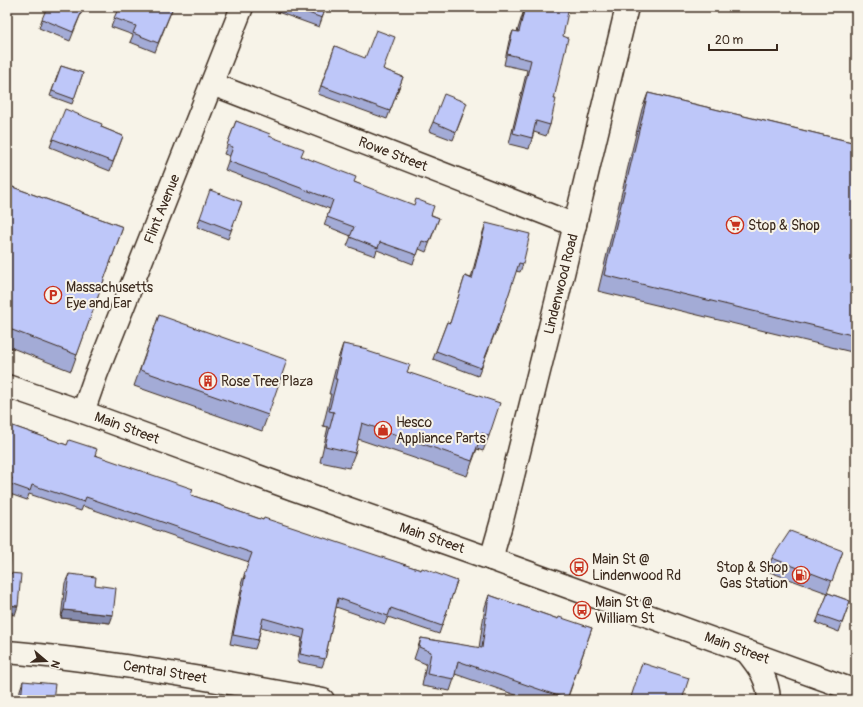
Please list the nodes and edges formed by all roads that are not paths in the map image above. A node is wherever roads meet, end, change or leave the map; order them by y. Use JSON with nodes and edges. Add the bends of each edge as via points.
{"nodes":[{"id":1,"x":242,"y":7,"type":"edge"},
{"id":2,"x":627,"y":7,"type":"edge"},
{"id":3,"x":212,"y":84,"type":"junction"},
{"id":4,"x":575,"y":225,"type":"junction"},
{"id":5,"x":7,"y":386,"type":"edge"},
{"id":6,"x":84,"y":412,"type":"junction"},
{"id":7,"x":491,"y":559,"type":"junction"},
{"id":8,"x":746,"y":651,"type":"junction"},
{"id":9,"x":7,"y":652,"type":"edge"},
{"id":10,"x":853,"y":686,"type":"edge"},
{"id":11,"x":323,"y":700,"type":"edge"},
{"id":12,"x":769,"y":700,"type":"edge"},
{"id":13,"x":829,"y":700,"type":"edge"}],
"edges":[{"from":1,"to":3,"type":"street","name":"Flint Avenue"},
{"from":2,"to":4,"type":"street","name":"Lindenwood Road"},
{"from":3,"to":4,"type":"street","name":"Rowe Street"},
{"from":3,"to":6,"type":"street","name":"Flint Avenue","via":[[96,375]]},
{"from":4,"to":7,"type":"street","name":"Lindenwood Road"},
{"from":5,"to":6,"type":"street","name":"Main Street"},
{"from":6,"to":7,"type":"street","name":"Main Street"},
{"from":7,"to":8,"type":"street","name":"Main Street"},
{"from":8,"to":10,"type":"street","name":"Main Street"},
{"from":8,"to":12,"type":"street","via":[[764,675]]},
{"from":9,"to":11,"type":"street","name":"Central Street","via":[[154,670]]},
{"from":10,"to":13,"type":"street"}]}
